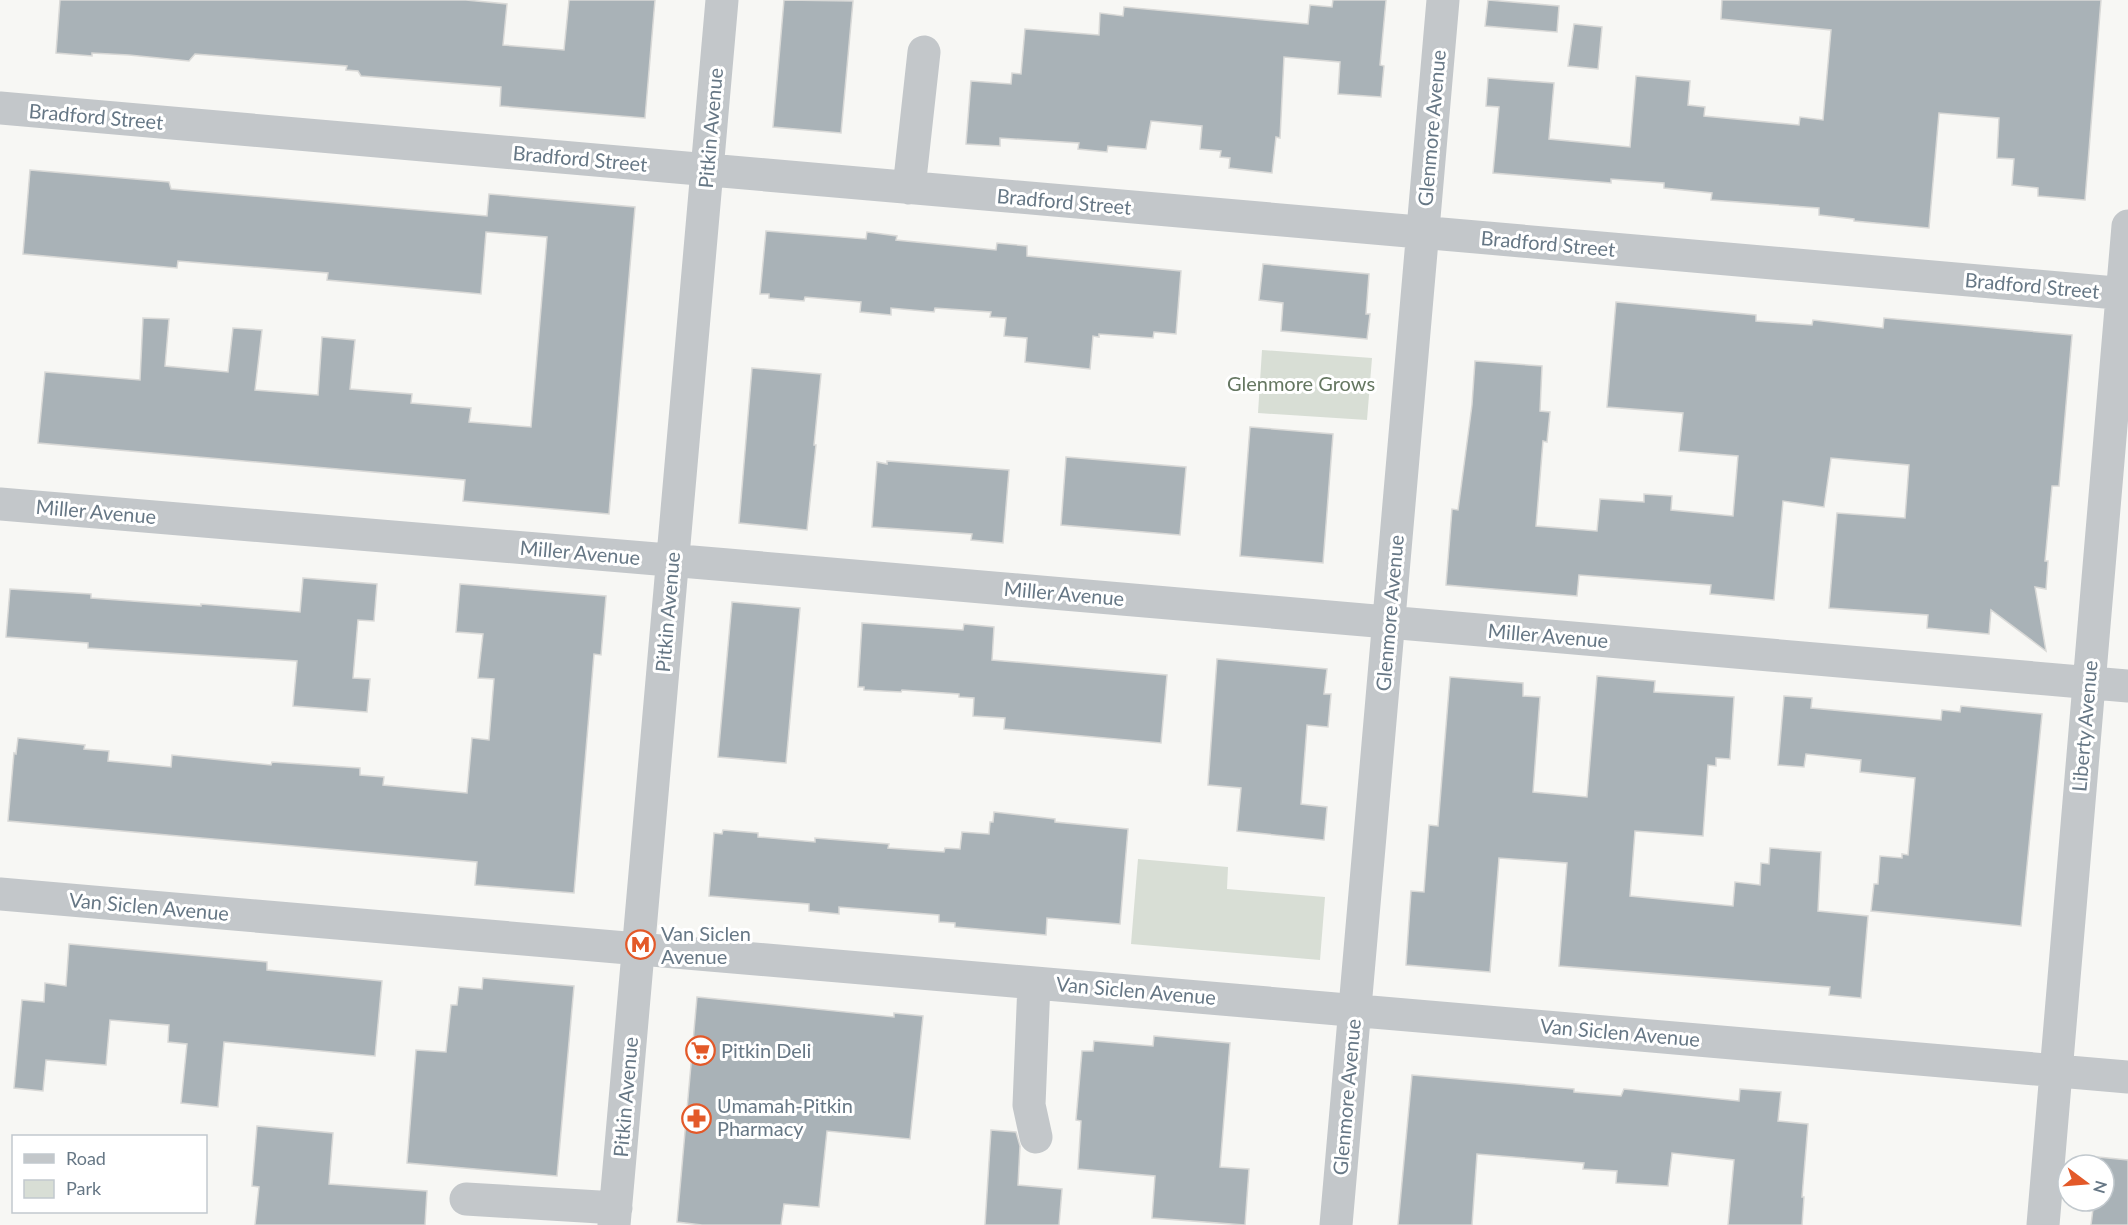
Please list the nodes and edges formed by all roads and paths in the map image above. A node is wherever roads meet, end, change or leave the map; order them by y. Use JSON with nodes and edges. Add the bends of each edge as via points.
{"nodes":[{"id":1,"x":722,"y":0,"type":"edge"},
{"id":2,"x":1443,"y":0,"type":"edge"},
{"id":3,"x":924,"y":52,"type":"dead end"},
{"id":4,"x":0,"y":108,"type":"edge"},
{"id":5,"x":707,"y":170,"type":"junction"},
{"id":6,"x":909,"y":188,"type":"junction"},
{"id":7,"x":2128,"y":226,"type":"edge"},
{"id":8,"x":1422,"y":233,"type":"junction"},
{"id":9,"x":2125,"y":294,"type":"edge"},
{"id":10,"x":0,"y":504,"type":"edge"},
{"id":11,"x":672,"y":560,"type":"junction"},
{"id":12,"x":1389,"y":622,"type":"junction"},
{"id":13,"x":2089,"y":683,"type":"junction"},
{"id":14,"x":2128,"y":686,"type":"edge"},
{"id":15,"x":0,"y":894,"type":"edge"},
{"id":16,"x":639,"y":948,"type":"junction"},
{"id":17,"x":1034,"y":982,"type":"junction"},
{"id":18,"x":1354,"y":1010,"type":"junction"},
{"id":19,"x":2056,"y":1071,"type":"junction"},
{"id":20,"x":2128,"y":1077,"type":"edge"},
{"id":21,"x":1036,"y":1137,"type":"dead end"},
{"id":22,"x":466,"y":1199,"type":"dead end"},
{"id":23,"x":615,"y":1216,"type":"edge"},
{"id":24,"x":1336,"y":1225,"type":"edge"},
{"id":25,"x":2043,"y":1225,"type":"edge"}],
"edges":[{"from":1,"to":5,"type":"street","name":"Pitkin Avenue"},
{"from":2,"to":8,"type":"street","name":"Glenmore Avenue"},
{"from":3,"to":6,"type":"street"},
{"from":4,"to":5,"type":"street","name":"Bradford Street"},
{"from":5,"to":6,"type":"street","name":"Bradford Street"},
{"from":5,"to":11,"type":"street","name":"Pitkin Avenue"},
{"from":6,"to":8,"type":"street","name":"Bradford Street"},
{"from":7,"to":9,"type":"street","name":"Liberty Avenue"},
{"from":8,"to":9,"type":"street","name":"Bradford Street"},
{"from":8,"to":12,"type":"street","name":"Glenmore Avenue"},
{"from":9,"to":13,"type":"street","name":"Liberty Avenue"},
{"from":10,"to":11,"type":"street","name":"Miller Avenue"},
{"from":11,"to":12,"type":"street","name":"Miller Avenue"},
{"from":11,"to":16,"type":"street","name":"Pitkin Avenue"},
{"from":12,"to":13,"type":"street","name":"Miller Avenue"},
{"from":12,"to":18,"type":"street","name":"Glenmore Avenue"},
{"from":13,"to":14,"type":"street","name":"Miller Avenue"},
{"from":13,"to":19,"type":"street","name":"Liberty Avenue"},
{"from":15,"to":16,"type":"street","name":"Van Siclen Avenue"},
{"from":16,"to":17,"type":"street","name":"Van Siclen Avenue"},
{"from":16,"to":23,"type":"street","name":"Pitkin Avenue"},
{"from":17,"to":18,"type":"street","name":"Van Siclen Avenue"},
{"from":17,"to":21,"type":"street","via":[[1029,1105]]},
{"from":18,"to":19,"type":"street","name":"Van Siclen Avenue"},
{"from":18,"to":24,"type":"street","name":"Glenmore Avenue"},
{"from":19,"to":20,"type":"street","name":"Van Siclen Avenue"},
{"from":19,"to":25,"type":"street","name":"Liberty Avenue"},
{"from":22,"to":23,"type":"street"}]}
